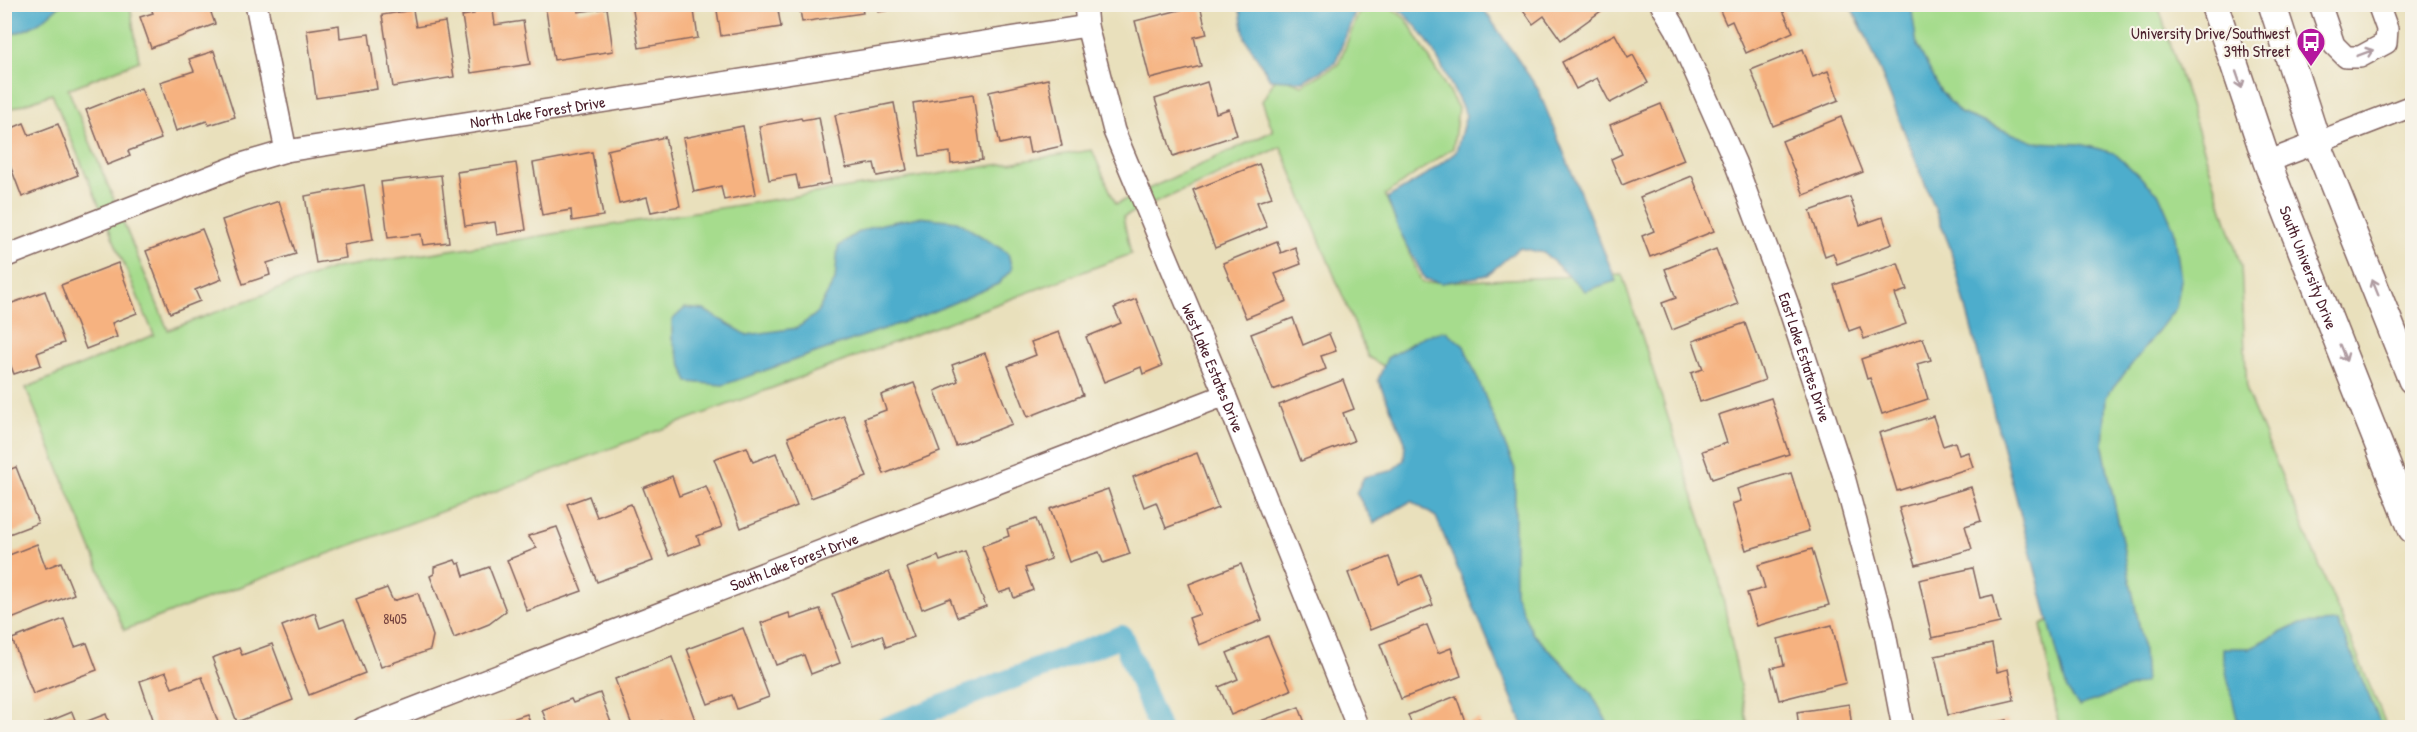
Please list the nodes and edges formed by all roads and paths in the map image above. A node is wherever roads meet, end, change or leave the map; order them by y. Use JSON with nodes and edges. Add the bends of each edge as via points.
{"nodes":[{"id":1,"x":256,"y":4,"type":"edge"},
{"id":2,"x":1084,"y":4,"type":"edge"},
{"id":3,"x":1661,"y":4,"type":"edge"},
{"id":4,"x":2214,"y":4,"type":"edge"},
{"id":5,"x":2272,"y":4,"type":"edge"},
{"id":6,"x":2320,"y":4,"type":"edge"},
{"id":7,"x":2378,"y":4,"type":"edge"},
{"id":8,"x":1087,"y":26,"type":"junction"},
{"id":9,"x":2412,"y":106,"type":"edge"},
{"id":10,"x":2317,"y":142,"type":"junction"},
{"id":11,"x":286,"y":151,"type":"junction"},
{"id":12,"x":2266,"y":162,"type":"junction"},
{"id":13,"x":4,"y":257,"type":"edge"},
{"id":14,"x":2412,"y":380,"type":"edge"},
{"id":15,"x":1225,"y":395,"type":"junction"},
{"id":16,"x":2412,"y":529,"type":"edge"},
{"id":17,"x":363,"y":728,"type":"edge"},
{"id":18,"x":1358,"y":728,"type":"edge"},
{"id":19,"x":1903,"y":728,"type":"edge"}],
"edges":[{"from":1,"to":11,"type":"street"},
{"from":2,"to":8,"type":"street","name":"West Lake Estates Drive"},
{"from":3,"to":19,"type":"street","name":"East Lake Estates Drive","via":[[1735,162],[1788,302],[1843,473],[1883,623]]},
{"from":4,"to":12,"type":"main road","name":"South University Drive","one_way":true},
{"from":5,"to":10,"type":"main road"},
{"from":6,"to":7,"type":"street","one_way":true,"via":[[2334,45],[2346,57],[2360,57],[2386,43],[2387,29]]},
{"from":8,"to":11,"type":"street","name":"North Lake Forest Drive"},
{"from":8,"to":15,"type":"street","name":"West Lake Estates Drive","via":[[1114,131]]},
{"from":9,"to":10,"type":"street"},
{"from":10,"to":12,"type":"street"},
{"from":14,"to":10,"type":"main road","one_way":true},
{"from":11,"to":13,"type":"street","name":"North Lake Forest Drive","via":[[245,163]]},
{"from":12,"to":16,"type":"main road","name":"South University Drive","one_way":true},
{"from":15,"to":17,"type":"street","name":"South Lake Forest Drive"},
{"from":15,"to":18,"type":"street","name":"West Lake Estates Drive"}]}
